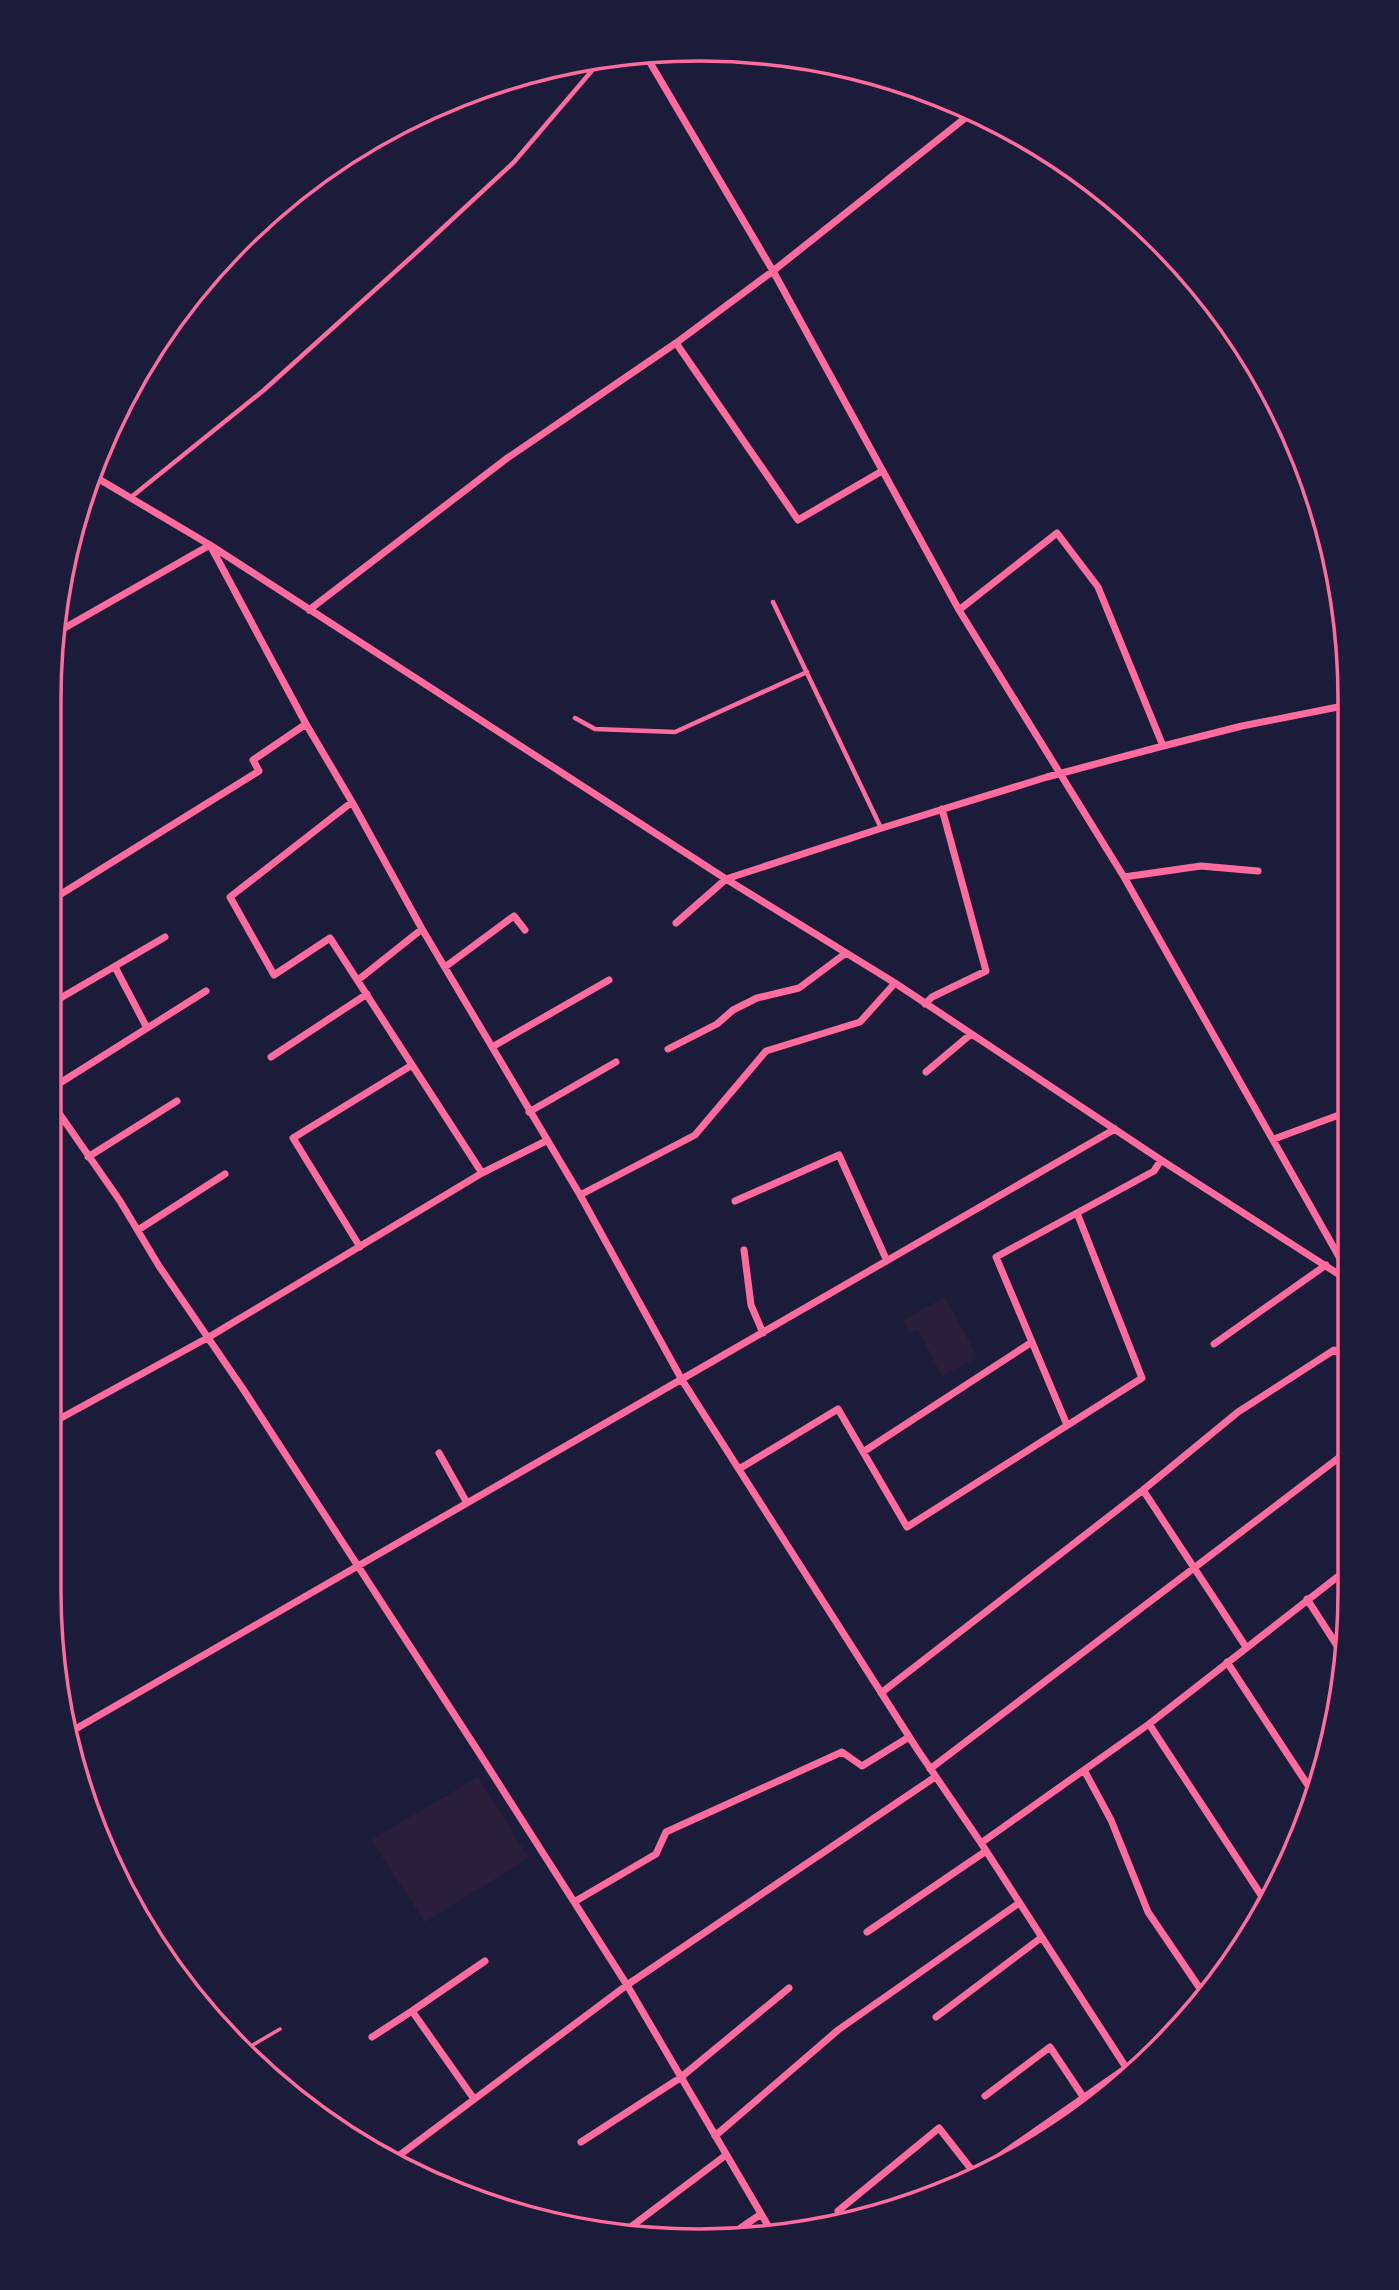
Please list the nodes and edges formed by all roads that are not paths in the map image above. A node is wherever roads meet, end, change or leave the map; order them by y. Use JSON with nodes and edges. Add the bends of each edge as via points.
{"nodes":[{"id":1,"x":651,"y":64,"type":"edge"},
{"id":2,"x":591,"y":71,"type":"edge"},
{"id":3,"x":964,"y":119,"type":"edge"},
{"id":4,"x":773,"y":271,"type":"junction"},
{"id":5,"x":676,"y":343,"type":"junction"},
{"id":6,"x":882,"y":471,"type":"junction"},
{"id":7,"x":100,"y":480,"type":"edge"},
{"id":8,"x":130,"y":498,"type":"junction"},
{"id":9,"x":209,"y":545,"type":"junction"},
{"id":10,"x":773,"y":602,"type":"dead end"},
{"id":11,"x":309,"y":610,"type":"junction"},
{"id":12,"x":959,"y":610,"type":"junction"},
{"id":13,"x":66,"y":627,"type":"edge"},
{"id":14,"x":807,"y":672,"type":"junction"},
{"id":15,"x":1338,"y":707,"type":"edge"},
{"id":16,"x":575,"y":718,"type":"dead end"},
{"id":17,"x":306,"y":724,"type":"junction"},
{"id":18,"x":1163,"y":746,"type":"junction"},
{"id":19,"x":1060,"y":773,"type":"junction"},
{"id":20,"x":352,"y":802,"type":"junction"},
{"id":21,"x":942,"y":809,"type":"junction"},
{"id":22,"x":882,"y":828,"type":"junction"},
{"id":23,"x":1258,"y":871,"type":"dead end"},
{"id":24,"x":1124,"y":877,"type":"junction"},
{"id":25,"x":726,"y":879,"type":"junction"},
{"id":26,"x":61,"y":894,"type":"edge"},
{"id":27,"x":676,"y":923,"type":"dead end"},
{"id":28,"x":422,"y":929,"type":"junction"},
{"id":29,"x":525,"y":930,"type":"dead end"},
{"id":30,"x":165,"y":937,"type":"dead end"},
{"id":31,"x":846,"y":953,"type":"junction"},
{"id":32,"x":114,"y":967,"type":"junction"},
{"id":33,"x":445,"y":967,"type":"junction"},
{"id":34,"x":358,"y":980,"type":"junction"},
{"id":35,"x":609,"y":980,"type":"dead end"},
{"id":36,"x":895,"y":983,"type":"junction"},
{"id":37,"x":206,"y":991,"type":"dead end"},
{"id":38,"x":367,"y":995,"type":"junction"},
{"id":39,"x":61,"y":998,"type":"edge"},
{"id":40,"x":925,"y":1004,"type":"junction"},
{"id":41,"x":147,"y":1028,"type":"junction"},
{"id":42,"x":971,"y":1034,"type":"junction"},
{"id":43,"x":492,"y":1047,"type":"junction"},
{"id":44,"x":668,"y":1049,"type":"dead end"},
{"id":45,"x":271,"y":1057,"type":"dead end"},
{"id":46,"x":616,"y":1062,"type":"dead end"},
{"id":47,"x":412,"y":1065,"type":"junction"},
{"id":48,"x":926,"y":1072,"type":"dead end"},
{"id":49,"x":61,"y":1082,"type":"edge"},
{"id":50,"x":177,"y":1101,"type":"dead end"},
{"id":51,"x":529,"y":1112,"type":"junction"},
{"id":52,"x":1338,"y":1115,"type":"edge"},
{"id":53,"x":61,"y":1116,"type":"edge"},
{"id":54,"x":1115,"y":1129,"type":"junction"},
{"id":55,"x":1274,"y":1139,"type":"junction"},
{"id":56,"x":546,"y":1141,"type":"junction"},
{"id":57,"x":88,"y":1157,"type":"junction"},
{"id":58,"x":1161,"y":1160,"type":"junction"},
{"id":59,"x":482,"y":1173,"type":"junction"},
{"id":60,"x":225,"y":1174,"type":"dead end"},
{"id":61,"x":580,"y":1195,"type":"junction"},
{"id":62,"x":734,"y":1200,"type":"dead end"},
{"id":63,"x":1077,"y":1213,"type":"junction"},
{"id":64,"x":138,"y":1230,"type":"junction"},
{"id":65,"x":360,"y":1247,"type":"junction"},
{"id":66,"x":744,"y":1250,"type":"dead end"},
{"id":67,"x":1338,"y":1255,"type":"edge"},
{"id":68,"x":887,"y":1261,"type":"junction"},
{"id":69,"x":1326,"y":1265,"type":"junction"},
{"id":70,"x":1338,"y":1273,"type":"edge"},
{"id":71,"x":763,"y":1333,"type":"junction"},
{"id":72,"x":209,"y":1337,"type":"junction"},
{"id":73,"x":1032,"y":1342,"type":"junction"},
{"id":74,"x":1214,"y":1343,"type":"dead end"},
{"id":75,"x":1338,"y":1352,"type":"edge"},
{"id":76,"x":682,"y":1380,"type":"junction"},
{"id":77,"x":61,"y":1418,"type":"edge"},
{"id":78,"x":1067,"y":1425,"type":"junction"},
{"id":79,"x":863,"y":1452,"type":"junction"},
{"id":80,"x":439,"y":1453,"type":"dead end"},
{"id":81,"x":1338,"y":1458,"type":"edge"},
{"id":82,"x":738,"y":1469,"type":"junction"},
{"id":83,"x":1143,"y":1490,"type":"junction"},
{"id":84,"x":467,"y":1503,"type":"junction"},
{"id":85,"x":359,"y":1566,"type":"junction"},
{"id":86,"x":1195,"y":1569,"type":"junction"},
{"id":87,"x":1338,"y":1576,"type":"edge"},
{"id":88,"x":1307,"y":1599,"type":"junction"},
{"id":89,"x":1335,"y":1642,"type":"edge"},
{"id":90,"x":1246,"y":1647,"type":"junction"},
{"id":91,"x":1227,"y":1662,"type":"junction"},
{"id":92,"x":881,"y":1693,"type":"junction"},
{"id":93,"x":1149,"y":1724,"type":"junction"},
{"id":94,"x":77,"y":1728,"type":"edge"},
{"id":95,"x":909,"y":1737,"type":"junction"},
{"id":96,"x":930,"y":1769,"type":"junction"},
{"id":97,"x":1084,"y":1770,"type":"junction"},
{"id":98,"x":935,"y":1777,"type":"junction"},
{"id":99,"x":1307,"y":1785,"type":"edge"},
{"id":100,"x":981,"y":1843,"type":"junction"},
{"id":101,"x":986,"y":1851,"type":"junction"},
{"id":102,"x":1261,"y":1894,"type":"edge"},
{"id":103,"x":574,"y":1902,"type":"junction"},
{"id":104,"x":1020,"y":1903,"type":"junction"},
{"id":105,"x":867,"y":1932,"type":"dead end"},
{"id":106,"x":1042,"y":1937,"type":"junction"},
{"id":107,"x":485,"y":1961,"type":"dead end"},
{"id":108,"x":627,"y":1985,"type":"junction"},
{"id":109,"x":1199,"y":1987,"type":"edge"},
{"id":110,"x":789,"y":1988,"type":"dead end"},
{"id":111,"x":412,"y":2011,"type":"junction"},
{"id":112,"x":936,"y":2017,"type":"dead end"},
{"id":113,"x":372,"y":2037,"type":"dead end"},
{"id":114,"x":1125,"y":2065,"type":"edge"},
{"id":115,"x":680,"y":2078,"type":"junction"},
{"id":116,"x":1100,"y":2087,"type":"edge"},
{"id":117,"x":985,"y":2096,"type":"dead end"},
{"id":118,"x":1084,"y":2098,"type":"junction"},
{"id":119,"x":474,"y":2099,"type":"junction"},
{"id":120,"x":715,"y":2136,"type":"junction"},
{"id":121,"x":581,"y":2142,"type":"dead end"},
{"id":122,"x":1021,"y":2142,"type":"edge"},
{"id":123,"x":401,"y":2154,"type":"edge"},
{"id":124,"x":726,"y":2155,"type":"junction"},
{"id":125,"x":972,"y":2168,"type":"edge"},
{"id":126,"x":838,"y":2211,"type":"dead end"},
{"id":127,"x":761,"y":2214,"type":"junction"},
{"id":128,"x":767,"y":2224,"type":"edge"},
{"id":129,"x":634,"y":2225,"type":"edge"},
{"id":130,"x":742,"y":2227,"type":"edge"}],
"edges":[{"from":1,"to":4,"type":"street"},
{"from":2,"to":8,"type":"lane","via":[[514,162],[428,242],[264,390]]},
{"from":3,"to":4,"type":"street"},
{"from":4,"to":5,"type":"street"},
{"from":4,"to":6,"type":"street"},
{"from":5,"to":6,"type":"street","via":[[798,520]]},
{"from":5,"to":11,"type":"street","via":[[506,459]]},
{"from":6,"to":12,"type":"street"},
{"from":7,"to":8,"type":"street"},
{"from":8,"to":9,"type":"street"},
{"from":9,"to":11,"type":"street"},
{"from":9,"to":13,"type":"street"},
{"from":9,"to":17,"type":"street"},
{"from":10,"to":14,"type":"lane"},
{"from":11,"to":25,"type":"street"},
{"from":12,"to":18,"type":"street","via":[[1056,533],[1098,587]]},
{"from":12,"to":19,"type":"street"},
{"from":14,"to":16,"type":"lane","via":[[676,732],[595,729]]},
{"from":14,"to":22,"type":"lane"},
{"from":15,"to":18,"type":"street"},
{"from":17,"to":20,"type":"street"},
{"from":17,"to":26,"type":"street","via":[[253,760],[259,771]]},
{"from":18,"to":19,"type":"street"},
{"from":19,"to":21,"type":"street"},
{"from":19,"to":24,"type":"street"},
{"from":20,"to":28,"type":"street"},
{"from":20,"to":34,"type":"street","via":[[230,897],[274,975],[330,938]]},
{"from":21,"to":22,"type":"street"},
{"from":21,"to":40,"type":"street","via":[[986,971]]},
{"from":22,"to":25,"type":"street"},
{"from":23,"to":24,"type":"street","via":[[1201,866]]},
{"from":24,"to":55,"type":"street"},
{"from":25,"to":27,"type":"street"},
{"from":25,"to":31,"type":"street"},
{"from":28,"to":33,"type":"street"},
{"from":28,"to":34,"type":"street"},
{"from":29,"to":33,"type":"street","via":[[514,916]]},
{"from":30,"to":32,"type":"street"},
{"from":31,"to":36,"type":"street"},
{"from":31,"to":44,"type":"street","via":[[799,988],[757,998]]},
{"from":32,"to":39,"type":"street"},
{"from":32,"to":41,"type":"street"},
{"from":33,"to":43,"type":"street"},
{"from":34,"to":38,"type":"street"},
{"from":35,"to":43,"type":"street"},
{"from":36,"to":40,"type":"street"},
{"from":36,"to":61,"type":"street","via":[[860,1022],[766,1051],[695,1135]]},
{"from":37,"to":41,"type":"street"},
{"from":38,"to":45,"type":"street"},
{"from":38,"to":47,"type":"street"},
{"from":40,"to":42,"type":"street"},
{"from":41,"to":49,"type":"street"},
{"from":42,"to":48,"type":"street"},
{"from":42,"to":54,"type":"street"},
{"from":43,"to":51,"type":"street"},
{"from":46,"to":51,"type":"street"},
{"from":47,"to":59,"type":"street"},
{"from":47,"to":65,"type":"street","via":[[293,1138]]},
{"from":50,"to":57,"type":"street"},
{"from":51,"to":56,"type":"street"},
{"from":52,"to":55,"type":"street"},
{"from":53,"to":57,"type":"street"},
{"from":54,"to":58,"type":"street"},
{"from":54,"to":68,"type":"street"},
{"from":55,"to":67,"type":"street"},
{"from":56,"to":59,"type":"street"},
{"from":56,"to":61,"type":"street"},
{"from":57,"to":64,"type":"street"},
{"from":58,"to":63,"type":"street","via":[[1154,1171]]},
{"from":58,"to":69,"type":"street"},
{"from":59,"to":65,"type":"street"},
{"from":60,"to":64,"type":"street"},
{"from":61,"to":76,"type":"street"},
{"from":62,"to":68,"type":"street","via":[[839,1155]]},
{"from":63,"to":73,"type":"street","via":[[996,1257]]},
{"from":63,"to":78,"type":"street","via":[[1142,1378]]},
{"from":64,"to":72,"type":"street"},
{"from":65,"to":72,"type":"street"},
{"from":66,"to":71,"type":"street","via":[[751,1305]]},
{"from":68,"to":71,"type":"street"},
{"from":69,"to":70,"type":"street"},
{"from":69,"to":74,"type":"street"},
{"from":71,"to":76,"type":"street"},
{"from":72,"to":77,"type":"street"},
{"from":72,"to":85,"type":"street"},
{"from":73,"to":78,"type":"street"},
{"from":73,"to":79,"type":"street"},
{"from":75,"to":83,"type":"street","via":[[1334,1350],[1237,1412]]},
{"from":76,"to":82,"type":"street"},
{"from":76,"to":84,"type":"street"},
{"from":78,"to":79,"type":"street","via":[[906,1527]]},
{"from":79,"to":82,"type":"street","via":[[838,1409]]},
{"from":80,"to":84,"type":"street"},
{"from":81,"to":86,"type":"street"},
{"from":82,"to":92,"type":"street"},
{"from":83,"to":86,"type":"street"},
{"from":83,"to":92,"type":"street"},
{"from":84,"to":85,"type":"street"},
{"from":85,"to":94,"type":"street"},
{"from":85,"to":103,"type":"street"},
{"from":86,"to":90,"type":"street"},
{"from":86,"to":96,"type":"street"},
{"from":87,"to":88,"type":"street"},
{"from":88,"to":89,"type":"street"},
{"from":88,"to":90,"type":"street"},
{"from":90,"to":91,"type":"street"},
{"from":91,"to":93,"type":"street"},
{"from":91,"to":99,"type":"street"},
{"from":92,"to":95,"type":"street"},
{"from":93,"to":97,"type":"street"},
{"from":93,"to":102,"type":"street"},
{"from":95,"to":96,"type":"street"},
{"from":95,"to":103,"type":"street","via":[[862,1766],[842,1752],[666,1832],[656,1854]]},
{"from":96,"to":98,"type":"street"},
{"from":97,"to":100,"type":"street"},
{"from":97,"to":109,"type":"street","via":[[1111,1820],[1148,1912]]},
{"from":98,"to":100,"type":"street"},
{"from":98,"to":108,"type":"street"},
{"from":100,"to":101,"type":"street"},
{"from":101,"to":104,"type":"street"},
{"from":101,"to":105,"type":"street"},
{"from":103,"to":108,"type":"street"},
{"from":104,"to":106,"type":"street"},
{"from":104,"to":120,"type":"street","via":[[838,2030]]},
{"from":106,"to":112,"type":"street"},
{"from":106,"to":114,"type":"street"},
{"from":107,"to":111,"type":"street"},
{"from":108,"to":115,"type":"street"},
{"from":108,"to":119,"type":"street"},
{"from":110,"to":115,"type":"street"},
{"from":111,"to":113,"type":"street"},
{"from":111,"to":119,"type":"street"},
{"from":115,"to":120,"type":"street"},
{"from":115,"to":121,"type":"street"},
{"from":116,"to":118,"type":"street"},
{"from":117,"to":118,"type":"street","via":[[1050,2047]]},
{"from":118,"to":122,"type":"street"},
{"from":119,"to":123,"type":"street"},
{"from":120,"to":124,"type":"street"},
{"from":124,"to":127,"type":"street"},
{"from":124,"to":129,"type":"street"},
{"from":125,"to":126,"type":"street","via":[[939,2128]]},
{"from":127,"to":128,"type":"street"},
{"from":127,"to":130,"type":"street"}]}
